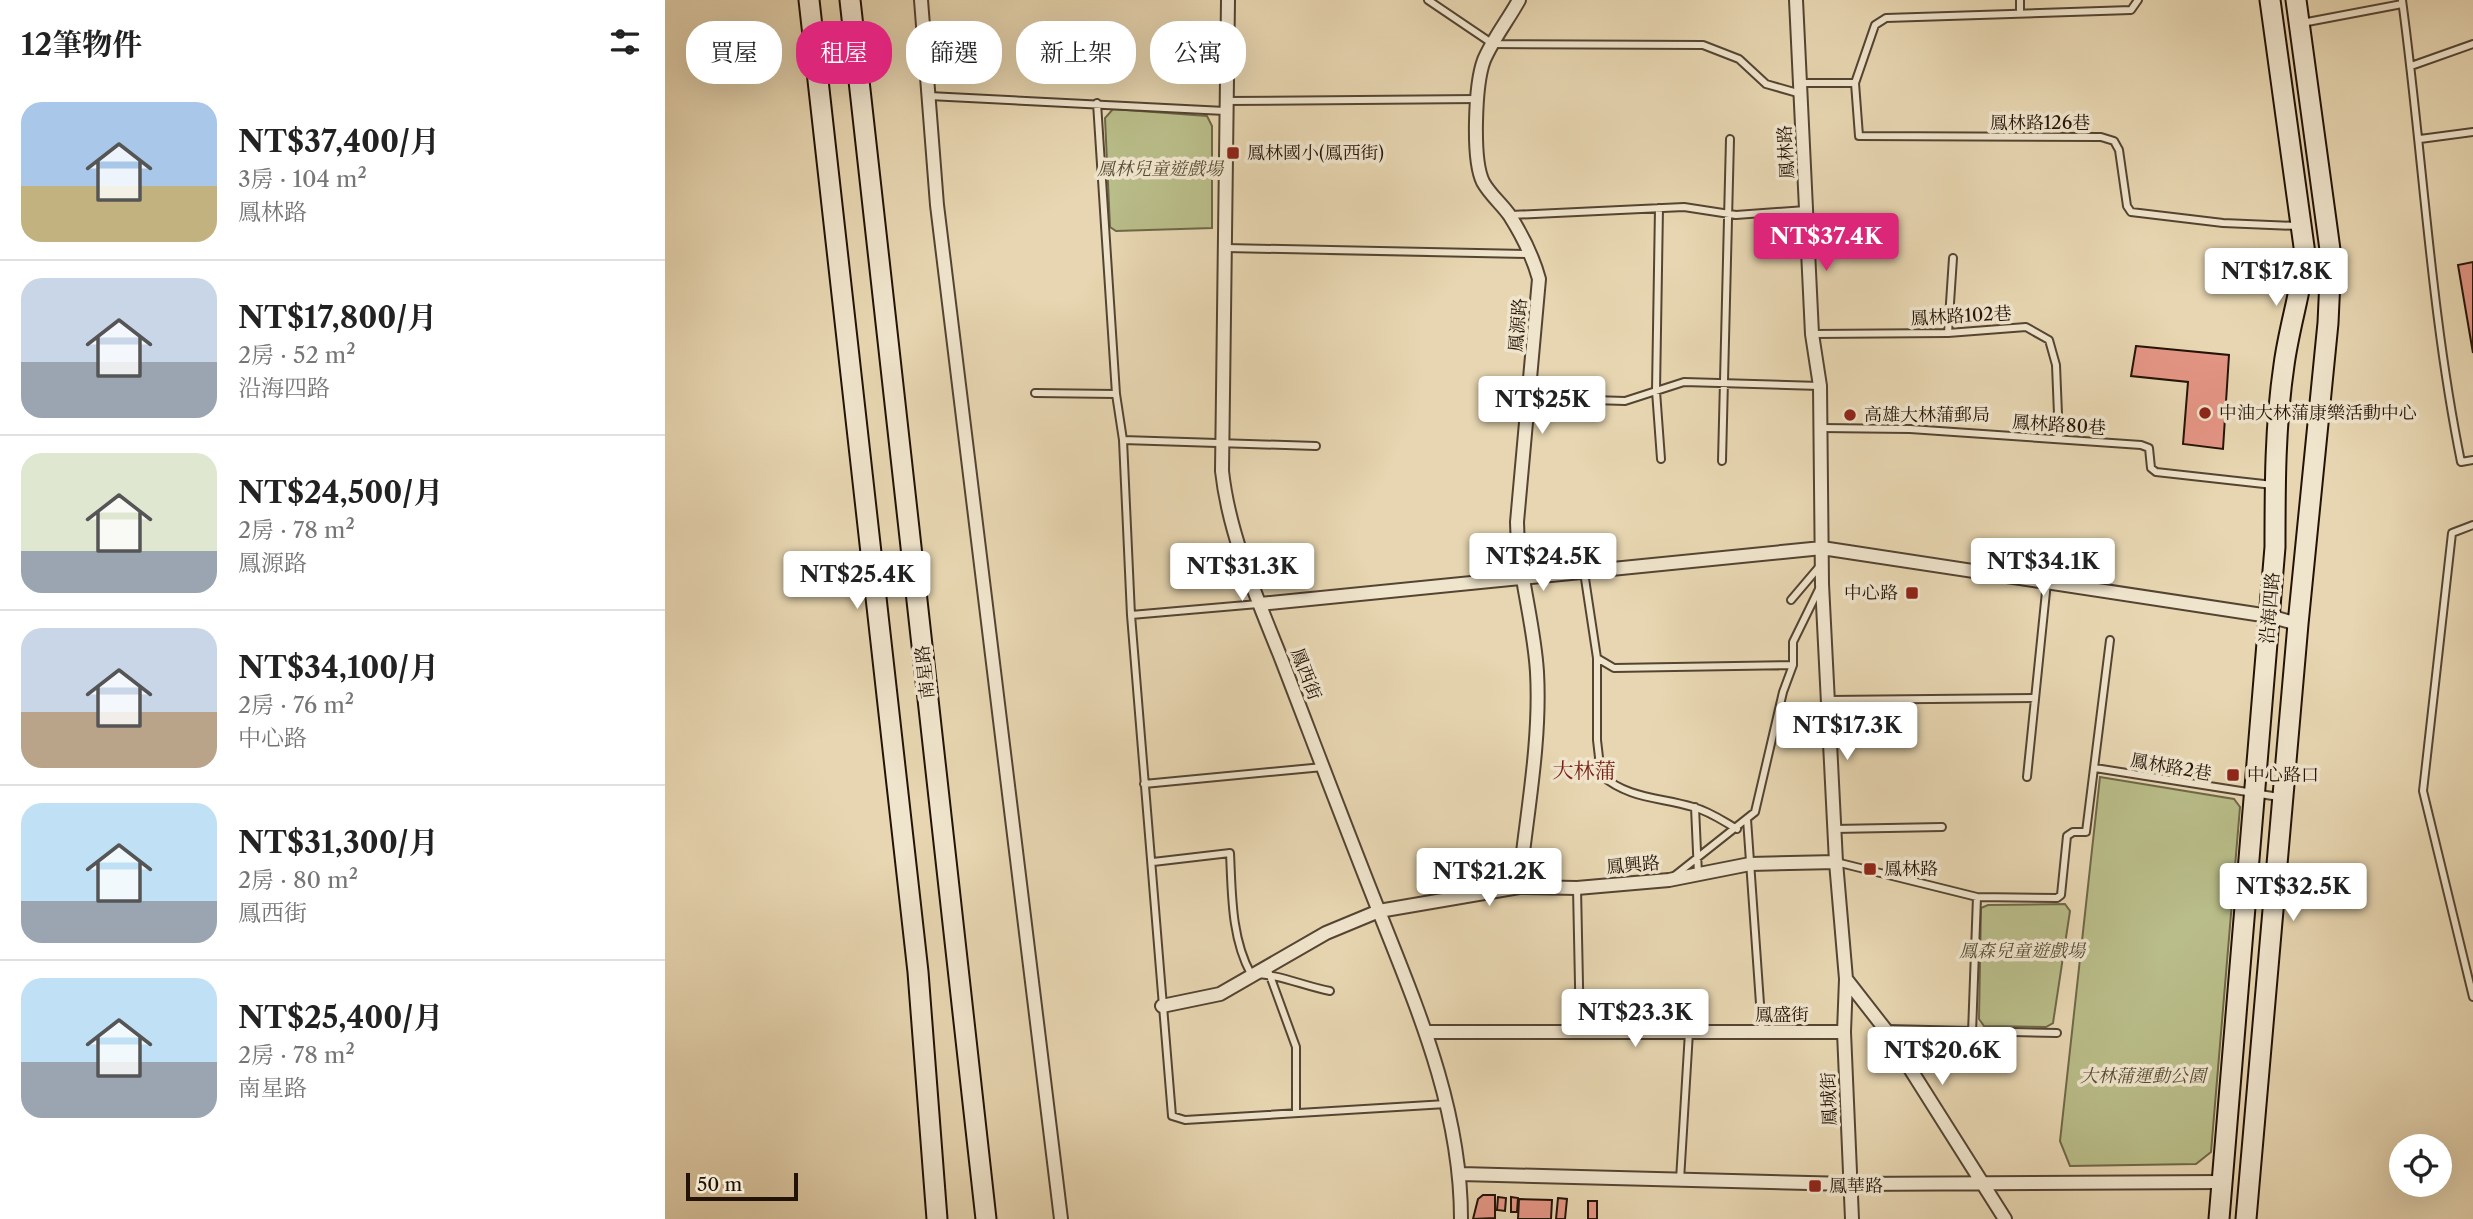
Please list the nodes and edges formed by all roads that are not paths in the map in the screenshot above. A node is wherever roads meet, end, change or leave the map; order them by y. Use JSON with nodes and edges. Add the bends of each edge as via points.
{"nodes":[{"id":1,"x":809,"y":0,"type":"edge"},
{"id":2,"x":850,"y":0,"type":"edge"},
{"id":3,"x":921,"y":0,"type":"edge"},
{"id":4,"x":1228,"y":0,"type":"edge"},
{"id":5,"x":1428,"y":0,"type":"edge"},
{"id":6,"x":1519,"y":0,"type":"edge"},
{"id":7,"x":1796,"y":0,"type":"edge"},
{"id":8,"x":2020,"y":0,"type":"edge"},
{"id":9,"x":2138,"y":0,"type":"edge"},
{"id":10,"x":2270,"y":0,"type":"edge"},
{"id":11,"x":2296,"y":0,"type":"edge"},
{"id":12,"x":2402,"y":2,"type":"edge"},
{"id":13,"x":2020,"y":13,"type":"junction"},
{"id":14,"x":2301,"y":23,"type":"junction"},
{"id":15,"x":1493,"y":44,"type":"junction"},
{"id":16,"x":2473,"y":44,"type":"edge"},
{"id":17,"x":2411,"y":66,"type":"junction"},
{"id":18,"x":1855,"y":82,"type":"junction"},
{"id":19,"x":1800,"y":88,"type":"junction"},
{"id":20,"x":929,"y":96,"type":"junction"},
{"id":21,"x":1479,"y":99,"type":"junction"},
{"id":22,"x":1097,"y":103,"type":"junction"},
{"id":23,"x":1225,"y":106,"type":"junction"},
{"id":24,"x":2473,"y":132,"type":"edge"},
{"id":25,"x":1730,"y":139,"type":"dead end"},
{"id":26,"x":2420,"y":139,"type":"junction"},
{"id":27,"x":1659,"y":208,"type":"junction"},
{"id":28,"x":1806,"y":210,"type":"junction"},
{"id":29,"x":1728,"y":213,"type":"junction"},
{"id":30,"x":1509,"y":215,"type":"junction"},
{"id":31,"x":2301,"y":226,"type":"junction"},
{"id":32,"x":1224,"y":248,"type":"junction"},
{"id":33,"x":1531,"y":254,"type":"junction"},
{"id":34,"x":1953,"y":258,"type":"dead end"},
{"id":35,"x":1948,"y":332,"type":"junction"},
{"id":36,"x":1812,"y":334,"type":"junction"},
{"id":37,"x":1724,"y":383,"type":"junction"},
{"id":38,"x":1820,"y":386,"type":"junction"},
{"id":39,"x":1656,"y":391,"type":"junction"},
{"id":40,"x":1035,"y":393,"type":"dead end"},
{"id":41,"x":1116,"y":394,"type":"junction"},
{"id":42,"x":1529,"y":398,"type":"junction"},
{"id":43,"x":1821,"y":428,"type":"junction"},
{"id":44,"x":2059,"y":439,"type":"junction"},
{"id":45,"x":1123,"y":440,"type":"junction"},
{"id":46,"x":1222,"y":442,"type":"junction"},
{"id":47,"x":1315,"y":446,"type":"dead end"},
{"id":48,"x":1661,"y":459,"type":"dead end"},
{"id":49,"x":2473,"y":460,"type":"edge"},
{"id":50,"x":1722,"y":461,"type":"dead end"},
{"id":51,"x":2275,"y":486,"type":"junction"},
{"id":52,"x":2473,"y":525,"type":"edge"},
{"id":53,"x":1822,"y":548,"type":"junction"},
{"id":54,"x":1822,"y":563,"type":"junction"},
{"id":55,"x":1584,"y":572,"type":"junction"},
{"id":56,"x":1524,"y":578,"type":"junction"},
{"id":57,"x":2047,"y":582,"type":"junction"},
{"id":58,"x":1822,"y":584,"type":"junction"},
{"id":59,"x":1791,"y":600,"type":"dead end"},
{"id":60,"x":1260,"y":604,"type":"junction"},
{"id":61,"x":1131,"y":615,"type":"junction"},
{"id":62,"x":2269,"y":616,"type":"junction"},
{"id":63,"x":2298,"y":624,"type":"junction"},
{"id":64,"x":2111,"y":640,"type":"dead end"},
{"id":65,"x":1597,"y":658,"type":"junction"},
{"id":66,"x":1793,"y":665,"type":"junction"},
{"id":67,"x":2035,"y":698,"type":"junction"},
{"id":68,"x":1828,"y":700,"type":"junction"},
{"id":69,"x":1323,"y":767,"type":"junction"},
{"id":70,"x":2095,"y":768,"type":"junction"},
{"id":71,"x":2027,"y":777,"type":"dead end"},
{"id":72,"x":1144,"y":784,"type":"junction"},
{"id":73,"x":2254,"y":795,"type":"junction"},
{"id":74,"x":2284,"y":798,"type":"junction"},
{"id":75,"x":1695,"y":807,"type":"junction"},
{"id":76,"x":1747,"y":820,"type":"junction"},
{"id":77,"x":1942,"y":827,"type":"dead end"},
{"id":78,"x":1737,"y":829,"type":"junction"},
{"id":79,"x":1834,"y":829,"type":"junction"},
{"id":80,"x":1697,"y":859,"type":"junction"},
{"id":81,"x":1153,"y":862,"type":"junction"},
{"id":82,"x":1836,"y":862,"type":"junction"},
{"id":83,"x":1750,"y":864,"type":"junction"},
{"id":84,"x":1698,"y":874,"type":"junction"},
{"id":85,"x":1669,"y":880,"type":"junction"},
{"id":86,"x":1519,"y":887,"type":"junction"},
{"id":87,"x":1577,"y":888,"type":"junction"},
{"id":88,"x":1977,"y":897,"type":"junction"},
{"id":89,"x":1379,"y":911,"type":"junction"},
{"id":90,"x":1269,"y":973,"type":"junction"},
{"id":91,"x":1251,"y":974,"type":"junction"},
{"id":92,"x":1846,"y":979,"type":"junction"},
{"id":93,"x":1330,"y":990,"type":"dead end"},
{"id":94,"x":2473,"y":997,"type":"edge"},
{"id":95,"x":1162,"y":1006,"type":"junction"},
{"id":96,"x":1885,"y":1029,"type":"junction"},
{"id":97,"x":1427,"y":1032,"type":"junction"},
{"id":98,"x":1580,"y":1032,"type":"junction"},
{"id":99,"x":1689,"y":1032,"type":"junction"},
{"id":100,"x":1762,"y":1032,"type":"junction"},
{"id":101,"x":1844,"y":1032,"type":"junction"},
{"id":102,"x":1972,"y":1032,"type":"junction"},
{"id":103,"x":2057,"y":1033,"type":"dead end"},
{"id":104,"x":1447,"y":1104,"type":"junction"},
{"id":105,"x":1297,"y":1114,"type":"junction"},
{"id":106,"x":1461,"y":1174,"type":"junction"},
{"id":107,"x":1680,"y":1180,"type":"junction"},
{"id":108,"x":2222,"y":1182,"type":"junction"},
{"id":109,"x":1849,"y":1184,"type":"junction"},
{"id":110,"x":1982,"y":1184,"type":"junction"},
{"id":111,"x":937,"y":1219,"type":"edge"},
{"id":112,"x":986,"y":1219,"type":"edge"},
{"id":113,"x":1061,"y":1219,"type":"edge"},
{"id":114,"x":1461,"y":1219,"type":"edge"},
{"id":115,"x":1852,"y":1219,"type":"edge"},
{"id":116,"x":2005,"y":1219,"type":"edge"},
{"id":117,"x":2219,"y":1219,"type":"edge"},
{"id":118,"x":2246,"y":1219,"type":"edge"}],
"edges":[{"from":1,"to":111,"type":"street","via":[[918,972]]},
{"from":2,"to":112,"type":"street","name":"南星路"},
{"from":3,"to":20,"type":"street"},
{"from":4,"to":23,"type":"street","name":"鳳西街"},
{"from":5,"to":15,"type":"lane"},
{"from":6,"to":15,"type":"street","name":"鳳源路"},
{"from":7,"to":19,"type":"street","name":"鳳林路"},
{"from":8,"to":13,"type":"lane"},
{"from":9,"to":13,"type":"lane","via":[[2131,10]]},
{"from":10,"to":31,"type":"street","name":"沿海四路"},
{"from":11,"to":14,"type":"street","name":"沿海四路"},
{"from":12,"to":14,"type":"lane"},
{"from":12,"to":17,"type":"lane"},
{"from":13,"to":18,"type":"lane","via":[[1878,21]]},
{"from":14,"to":63,"type":"street","name":"沿海四路","via":[[2331,257]]},
{"from":15,"to":19,"type":"lane","via":[[1703,45],[1739,59],[1766,84]]},
{"from":15,"to":21,"type":"street","name":"鳳源路","via":[[1480,73]]},
{"from":16,"to":17,"type":"lane"},
{"from":17,"to":26,"type":"lane"},
{"from":18,"to":19,"type":"lane"},
{"from":18,"to":31,"type":"lane","name":"鳳林路126巷","via":[[1859,136],[2101,137],[2114,141],[2119,150],[2131,212]]},
{"from":19,"to":28,"type":"street","name":"鳳林路"},
{"from":20,"to":22,"type":"lane"},
{"from":20,"to":113,"type":"street","via":[[939,219]]},
{"from":21,"to":23,"type":"lane"},
{"from":21,"to":30,"type":"street","name":"鳳源路","via":[[1480,173]]},
{"from":22,"to":23,"type":"lane"},
{"from":22,"to":41,"type":"lane"},
{"from":23,"to":32,"type":"street","name":"鳳西街"},
{"from":24,"to":26,"type":"lane"},
{"from":25,"to":29,"type":"lane"},
{"from":26,"to":49,"type":"lane","via":[[2436,312],[2454,429],[2461,462]]},
{"from":27,"to":29,"type":"lane"},
{"from":27,"to":30,"type":"lane"},
{"from":27,"to":39,"type":"lane"},
{"from":28,"to":29,"type":"lane"},
{"from":28,"to":36,"type":"street","name":"鳳林路"},
{"from":29,"to":37,"type":"lane"},
{"from":30,"to":33,"type":"street","name":"鳳源路"},
{"from":31,"to":51,"type":"street","name":"沿海四路","via":[[2305,254],[2302,288],[2284,362],[2275,435]]},
{"from":32,"to":33,"type":"lane"},
{"from":32,"to":46,"type":"street","name":"鳳西街"},
{"from":33,"to":42,"type":"street","name":"鳳源路","via":[[1539,279]]},
{"from":34,"to":35,"type":"lane"},
{"from":35,"to":36,"type":"lane","name":"鳳林路102巷"},
{"from":35,"to":44,"type":"lane","name":"鳳林路102巷","via":[[2026,327],[2049,340],[2056,365]]},
{"from":36,"to":38,"type":"street","name":"鳳林路"},
{"from":37,"to":38,"type":"lane"},
{"from":37,"to":39,"type":"lane","via":[[1684,382]]},
{"from":37,"to":50,"type":"lane"},
{"from":38,"to":43,"type":"street","name":"鳳林路"},
{"from":39,"to":42,"type":"lane","via":[[1625,401]]},
{"from":39,"to":48,"type":"lane"},
{"from":40,"to":41,"type":"lane"},
{"from":41,"to":45,"type":"lane"},
{"from":42,"to":56,"type":"street","name":"鳳源路","via":[[1517,523]]},
{"from":43,"to":44,"type":"lane","name":"鳳林路80巷"},
{"from":43,"to":53,"type":"street","name":"鳳林路"},
{"from":44,"to":51,"type":"lane","name":"鳳林路80巷","via":[[2141,445],[2149,448],[2151,468],[2156,472]]},
{"from":45,"to":46,"type":"lane"},
{"from":45,"to":61,"type":"lane"},
{"from":46,"to":47,"type":"lane"},
{"from":46,"to":60,"type":"street","name":"鳳西街","via":[[1226,503]]},
{"from":51,"to":62,"type":"street","name":"沿海四路"},
{"from":52,"to":94,"type":"lane","via":[[2452,533],[2423,791]]},
{"from":53,"to":54,"type":"street","name":"鳳林路"},
{"from":53,"to":55,"type":"street"},
{"from":53,"to":57,"type":"street"},
{"from":54,"to":58,"type":"street","name":"鳳林路"},
{"from":54,"to":59,"type":"lane"},
{"from":55,"to":56,"type":"street"},
{"from":55,"to":65,"type":"lane"},
{"from":56,"to":60,"type":"street"},
{"from":56,"to":86,"type":"street","name":"鳳源路","via":[[1537,672],[1537,712]]},
{"from":57,"to":62,"type":"street"},
{"from":57,"to":67,"type":"lane"},
{"from":58,"to":66,"type":"lane","via":[[1793,642]]},
{"from":58,"to":68,"type":"street","name":"鳳林路"},
{"from":60,"to":61,"type":"lane"},
{"from":60,"to":69,"type":"street","name":"鳳西街"},
{"from":61,"to":72,"type":"lane"},
{"from":62,"to":63,"type":"street"},
{"from":62,"to":73,"type":"street","name":"沿海四路"},
{"from":63,"to":74,"type":"street","name":"沿海四路"},
{"from":64,"to":70,"type":"lane"},
{"from":65,"to":66,"type":"lane","via":[[1614,668]]},
{"from":65,"to":75,"type":"lane","via":[[1601,775],[1617,789]]},
{"from":66,"to":76,"type":"lane","via":[[1755,812]]},
{"from":67,"to":68,"type":"lane"},
{"from":67,"to":71,"type":"lane"},
{"from":68,"to":79,"type":"street","name":"鳳林路"},
{"from":69,"to":72,"type":"lane"},
{"from":69,"to":89,"type":"street","name":"鳳西街"},
{"from":70,"to":73,"type":"lane","name":"鳳林路2巷"},
{"from":70,"to":88,"type":"lane","via":[[2086,832],[2067,836],[2061,895]]},
{"from":72,"to":81,"type":"lane"},
{"from":73,"to":74,"type":"lane","name":"鳳林路2巷"},
{"from":73,"to":108,"type":"street","name":"沿海四路"},
{"from":74,"to":118,"type":"street","name":"沿海四路"},
{"from":75,"to":78,"type":"lane"},
{"from":75,"to":80,"type":"lane"},
{"from":76,"to":78,"type":"lane"},
{"from":76,"to":83,"type":"lane"},
{"from":77,"to":79,"type":"lane"},
{"from":78,"to":80,"type":"lane"},
{"from":79,"to":82,"type":"street","name":"鳳林路"},
{"from":80,"to":84,"type":"lane"},
{"from":80,"to":85,"type":"lane"},
{"from":81,"to":91,"type":"lane","via":[[1230,853],[1233,914]]},
{"from":81,"to":95,"type":"lane"},
{"from":82,"to":83,"type":"street","name":"鳳興路"},
{"from":82,"to":88,"type":"lane"},
{"from":82,"to":92,"type":"street","name":"鳳林路"},
{"from":83,"to":84,"type":"street","name":"鳳興路"},
{"from":83,"to":100,"type":"lane"},
{"from":84,"to":85,"type":"street","name":"鳳興路"},
{"from":85,"to":87,"type":"street","name":"鳳興路"},
{"from":86,"to":87,"type":"street","name":"鳳興路"},
{"from":86,"to":89,"type":"street","name":"鳳興路"},
{"from":87,"to":98,"type":"lane"},
{"from":88,"to":102,"type":"lane"},
{"from":89,"to":91,"type":"street","name":"鳳興路","via":[[1326,933]]},
{"from":89,"to":97,"type":"street","name":"鳳西街"},
{"from":90,"to":91,"type":"lane"},
{"from":90,"to":93,"type":"lane","via":[[1299,986]]},
{"from":90,"to":105,"type":"lane","via":[[1296,1047]]},
{"from":91,"to":95,"type":"street","name":"鳳興路","via":[[1206,999]]},
{"from":92,"to":96,"type":"street"},
{"from":92,"to":101,"type":"street","name":"鳳城街"},
{"from":95,"to":105,"type":"lane","via":[[1169,1108],[1176,1120]]},
{"from":96,"to":102,"type":"lane"},
{"from":96,"to":110,"type":"street"},
{"from":97,"to":98,"type":"street","name":"鳳盛街"},
{"from":97,"to":104,"type":"street","name":"鳳西街"},
{"from":98,"to":99,"type":"street","name":"鳳盛街"},
{"from":99,"to":100,"type":"street","name":"鳳盛街"},
{"from":99,"to":107,"type":"lane"},
{"from":100,"to":101,"type":"street","name":"鳳盛街"},
{"from":101,"to":109,"type":"street","name":"鳳城街"},
{"from":102,"to":103,"type":"lane"},
{"from":104,"to":105,"type":"lane"},
{"from":104,"to":106,"type":"street","name":"鳳西街"},
{"from":106,"to":107,"type":"street"},
{"from":106,"to":114,"type":"street","name":"鳳西街"},
{"from":107,"to":109,"type":"street"},
{"from":108,"to":110,"type":"street"},
{"from":108,"to":117,"type":"street","name":"沿海四路"},
{"from":109,"to":110,"type":"street"},
{"from":109,"to":115,"type":"street","name":"鳳城街"},
{"from":110,"to":116,"type":"street"}]}
